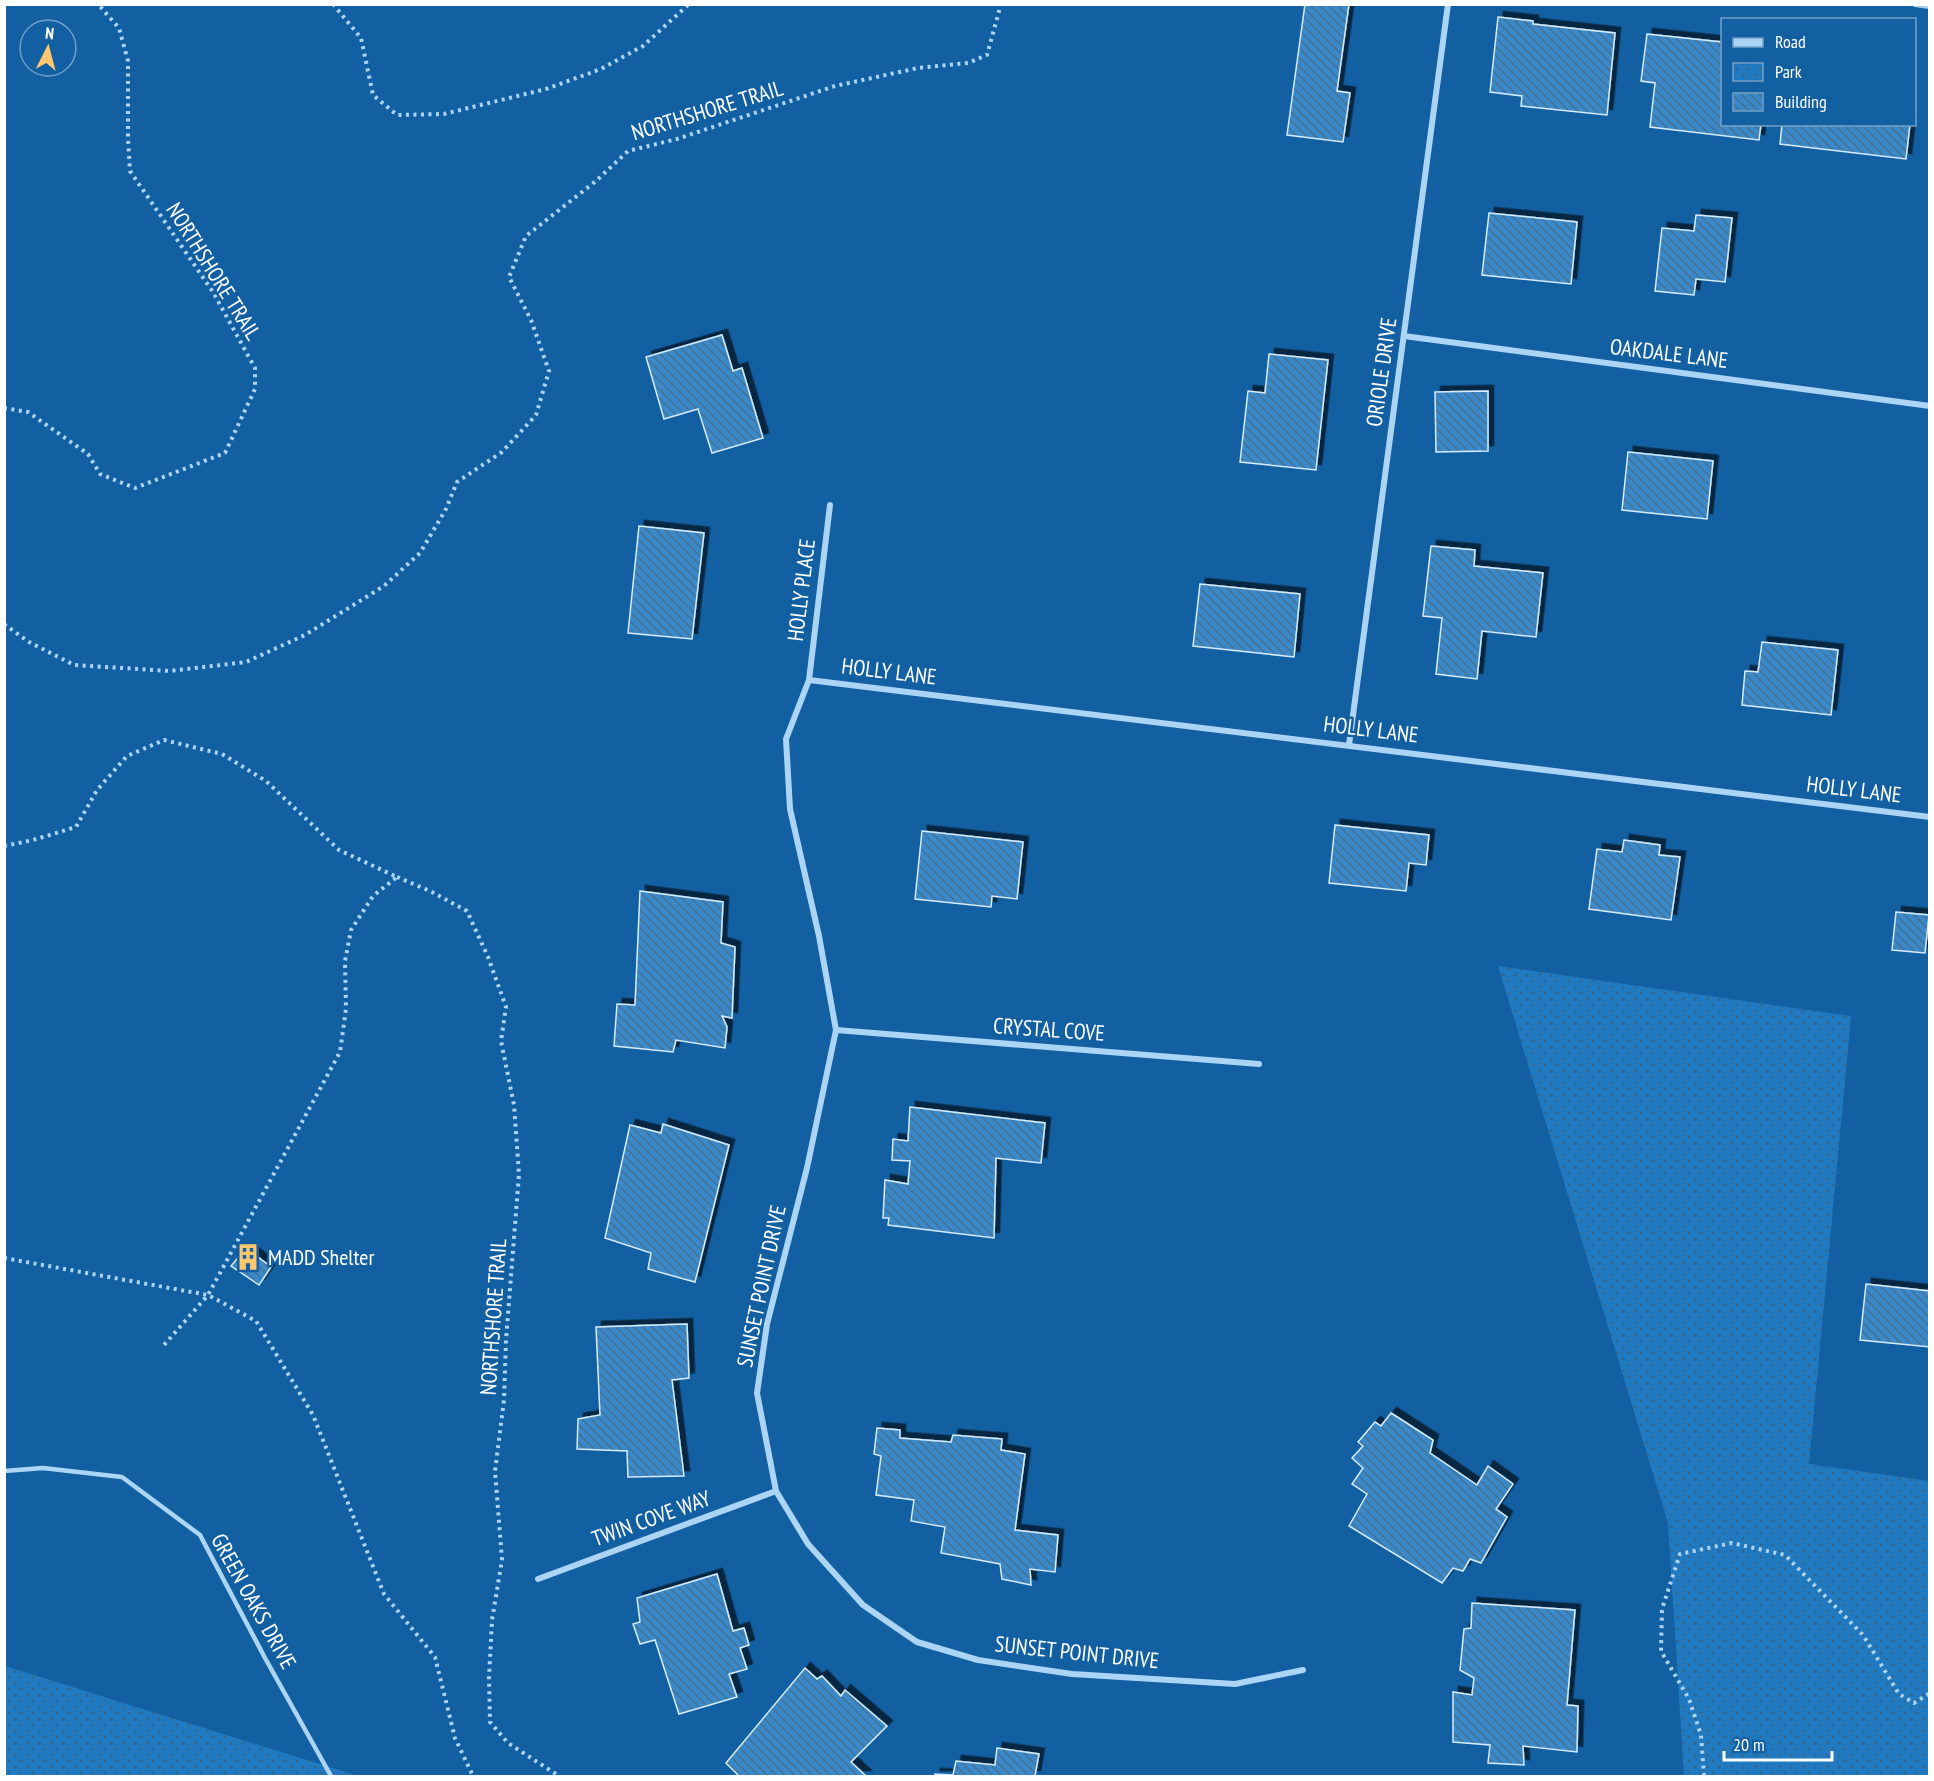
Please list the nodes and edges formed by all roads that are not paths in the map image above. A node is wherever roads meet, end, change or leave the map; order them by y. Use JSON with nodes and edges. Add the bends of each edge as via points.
{"nodes":[{"id":1,"x":1448,"y":4,"type":"edge"},
{"id":2,"x":1915,"y":4,"type":"edge"},
{"id":3,"x":1929,"y":6,"type":"edge"},
{"id":4,"x":1404,"y":336,"type":"junction"},
{"id":5,"x":1929,"y":406,"type":"edge"},
{"id":6,"x":830,"y":505,"type":"dead end"},
{"id":7,"x":809,"y":680,"type":"junction"},
{"id":8,"x":1349,"y":745,"type":"junction"},
{"id":9,"x":1929,"y":817,"type":"edge"},
{"id":10,"x":837,"y":1030,"type":"junction"},
{"id":11,"x":1259,"y":1064,"type":"dead end"},
{"id":12,"x":4,"y":1471,"type":"edge"},
{"id":13,"x":776,"y":1491,"type":"junction"},
{"id":14,"x":538,"y":1579,"type":"dead end"},
{"id":15,"x":1303,"y":1670,"type":"dead end"},
{"id":16,"x":332,"y":1776,"type":"edge"}],
"edges":[{"from":1,"to":4,"type":"street","name":"ORIOLE DRIVE"},
{"from":2,"to":3,"type":"street"},
{"from":4,"to":5,"type":"street","name":"OAKDALE LANE"},
{"from":4,"to":8,"type":"street","name":"ORIOLE DRIVE"},
{"from":6,"to":7,"type":"street","name":"HOLLY PLACE"},
{"from":7,"to":8,"type":"street","name":"HOLLY LANE"},
{"from":7,"to":10,"type":"street","name":"SUNSET POINT DRIVE","via":[[786,740],[790,809]]},
{"from":8,"to":9,"type":"street","name":"HOLLY LANE"},
{"from":10,"to":11,"type":"street","name":"CRYSTAL COVE"},
{"from":10,"to":13,"type":"street","name":"SUNSET POINT DRIVE","via":[[767,1324],[757,1393]]},
{"from":12,"to":16,"type":"lane","name":"GREEN OAKS DRIVE","via":[[43,1468],[122,1477],[200,1535]]},
{"from":13,"to":14,"type":"street","name":"TWIN COVE WAY"},
{"from":13,"to":15,"type":"street","name":"SUNSET POINT DRIVE","via":[[808,1544],[863,1605],[917,1642],[978,1660],[1072,1674],[1235,1683]]}]}
